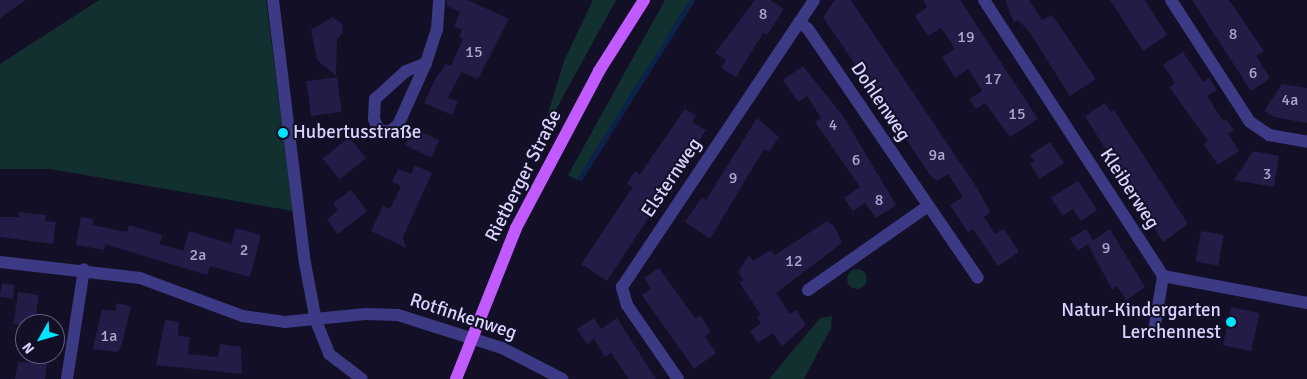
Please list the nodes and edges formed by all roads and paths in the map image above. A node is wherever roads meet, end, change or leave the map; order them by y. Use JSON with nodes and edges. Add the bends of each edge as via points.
{"nodes":[{"id":1,"x":273,"y":0,"type":"edge"},
{"id":2,"x":439,"y":0,"type":"edge"},
{"id":3,"x":644,"y":0,"type":"edge"},
{"id":4,"x":814,"y":0,"type":"edge"},
{"id":5,"x":984,"y":0,"type":"edge"},
{"id":6,"x":1170,"y":0,"type":"edge"},
{"id":7,"x":799,"y":22,"type":"junction"},
{"id":8,"x":426,"y":63,"type":"junction"},
{"id":9,"x":1307,"y":142,"type":"edge"},
{"id":10,"x":928,"y":206,"type":"junction"},
{"id":11,"x":0,"y":262,"type":"edge"},
{"id":12,"x":84,"y":269,"type":"junction"},
{"id":13,"x":1163,"y":276,"type":"junction"},
{"id":14,"x":978,"y":278,"type":"dead end"},
{"id":15,"x":808,"y":290,"type":"dead end"},
{"id":16,"x":1307,"y":303,"type":"edge"},
{"id":17,"x":316,"y":321,"type":"junction"},
{"id":18,"x":1155,"y":325,"type":"dead end"},
{"id":19,"x":68,"y":379,"type":"edge"},
{"id":20,"x":362,"y":379,"type":"edge"},
{"id":21,"x":456,"y":379,"type":"edge"},
{"id":22,"x":562,"y":379,"type":"edge"},
{"id":23,"x":678,"y":379,"type":"edge"}],
"edges":[{"from":1,"to":17,"type":"street","via":[[305,263]]},
{"from":2,"to":8,"type":"street","via":[[437,30]]},
{"from":3,"to":21,"type":"main road","name":"Rietberger Straße","via":[[599,72],[521,219]]},
{"from":4,"to":7,"type":"street","name":"Elsternweg"},
{"from":5,"to":13,"type":"street","name":"Kleiberweg"},
{"from":6,"to":9,"type":"street","via":[[1250,122],[1269,135]]},
{"from":7,"to":10,"type":"street","name":"Dohlenweg","via":[[808,29]]},
{"from":7,"to":23,"type":"street","name":"Elsternweg","via":[[622,287],[628,305]]},
{"from":8,"to":8,"type":"street","via":[[398,124],[389,132],[379,130],[374,119],[375,99],[406,71]]},
{"from":10,"to":14,"type":"street","name":"Dohlenweg"},
{"from":10,"to":15,"type":"street"},
{"from":11,"to":12,"type":"street"},
{"from":12,"to":17,"type":"street","via":[[140,278],[242,316],[285,322]]},
{"from":12,"to":19,"type":"street"},
{"from":13,"to":16,"type":"street"},
{"from":13,"to":18,"type":"street"},
{"from":17,"to":20,"type":"street","via":[[329,354]]},
{"from":17,"to":22,"type":"street","name":"Rotfinkenweg","via":[[366,314],[426,321],[502,348]]}]}
